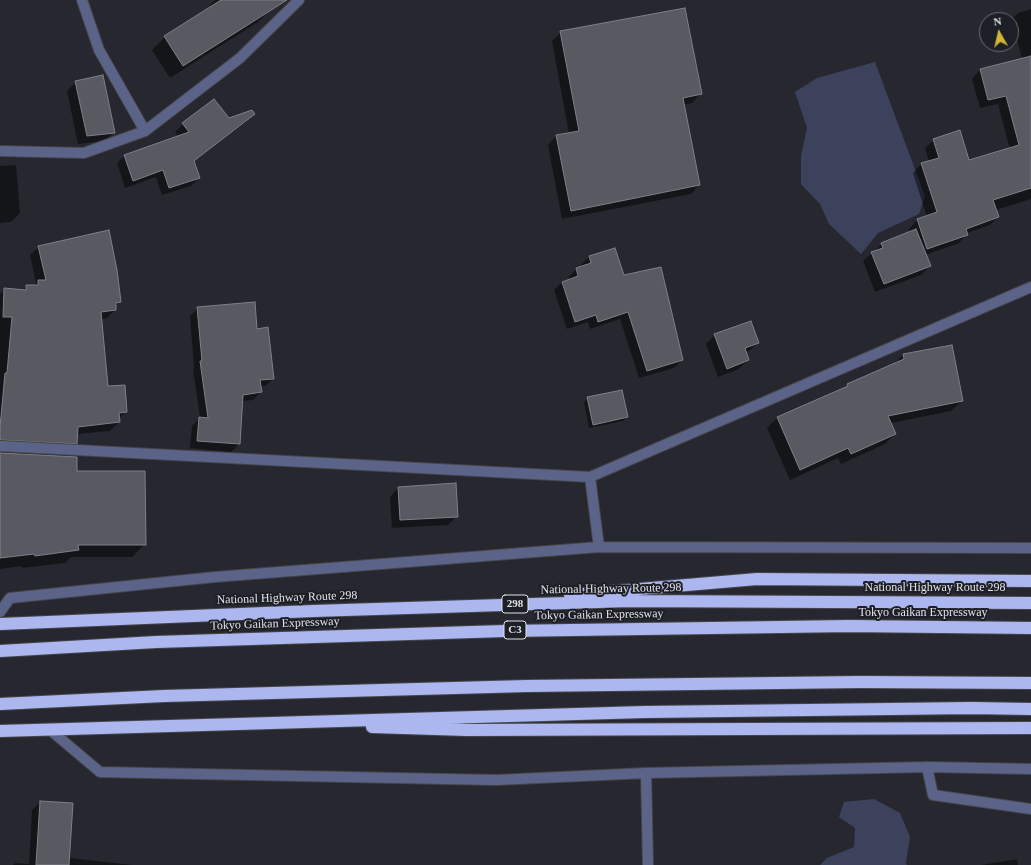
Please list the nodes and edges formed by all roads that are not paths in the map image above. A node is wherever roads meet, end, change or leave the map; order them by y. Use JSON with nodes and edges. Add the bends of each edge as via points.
{"nodes":[{"id":1,"x":82,"y":0,"type":"edge"},
{"id":2,"x":299,"y":0,"type":"edge"},
{"id":3,"x":145,"y":131,"type":"junction"},
{"id":4,"x":0,"y":151,"type":"edge"},
{"id":5,"x":1031,"y":288,"type":"edge"},
{"id":6,"x":0,"y":446,"type":"edge"},
{"id":7,"x":590,"y":478,"type":"junction"},
{"id":8,"x":599,"y":547,"type":"junction"},
{"id":9,"x":1031,"y":548,"type":"edge"},
{"id":10,"x":1031,"y":581,"type":"edge"},
{"id":11,"x":1031,"y":603,"type":"edge"},
{"id":12,"x":443,"y":606,"type":"junction"},
{"id":13,"x":0,"y":612,"type":"edge"},
{"id":14,"x":0,"y":624,"type":"edge"},
{"id":15,"x":1031,"y":628,"type":"edge"},
{"id":16,"x":0,"y":651,"type":"edge"},
{"id":17,"x":1031,"y":683,"type":"edge"},
{"id":18,"x":0,"y":704,"type":"edge"},
{"id":19,"x":1031,"y":709,"type":"edge"},
{"id":20,"x":252,"y":723,"type":"junction"},
{"id":21,"x":1031,"y":728,"type":"edge"},
{"id":22,"x":49,"y":729,"type":"junction"},
{"id":23,"x":0,"y":731,"type":"edge"},
{"id":24,"x":927,"y":767,"type":"junction"},
{"id":25,"x":1031,"y":769,"type":"edge"},
{"id":26,"x":646,"y":773,"type":"junction"},
{"id":27,"x":1031,"y":809,"type":"edge"},
{"id":28,"x":648,"y":865,"type":"edge"}],
"edges":[{"from":1,"to":3,"type":"street","via":[[99,50]]},
{"from":2,"to":3,"type":"street","via":[[240,58]]},
{"from":3,"to":4,"type":"street","via":[[84,153]]},
{"from":5,"to":7,"type":"street"},
{"from":6,"to":7,"type":"street"},
{"from":7,"to":8,"type":"street"},
{"from":8,"to":9,"type":"street"},
{"from":8,"to":13,"type":"street","via":[[215,577],[10,598]]},
{"from":10,"to":12,"type":"highway","via":[[757,579]]},
{"from":11,"to":12,"type":"highway","name":"National Highway Route 298","number":"298","via":[[629,601]]},
{"from":12,"to":14,"type":"highway","name":"National Highway Route 298","number":"298"},
{"from":15,"to":16,"type":"highway","name":"Tokyo Gaikan Expressway","number":"C3","via":[[849,626],[504,630],[156,642]]},
{"from":17,"to":18,"type":"highway","via":[[861,682],[528,686],[172,696]]},
{"from":19,"to":20,"type":"highway","via":[[645,712]]},
{"from":20,"to":21,"type":"highway","via":[[467,730]]},
{"from":20,"to":22,"type":"highway"},
{"from":22,"to":23,"type":"highway"},
{"from":22,"to":26,"type":"street","via":[[100,772],[496,780]]},
{"from":24,"to":25,"type":"street"},
{"from":24,"to":26,"type":"street"},
{"from":24,"to":27,"type":"street","via":[[932,795]]},
{"from":26,"to":28,"type":"street"}]}
